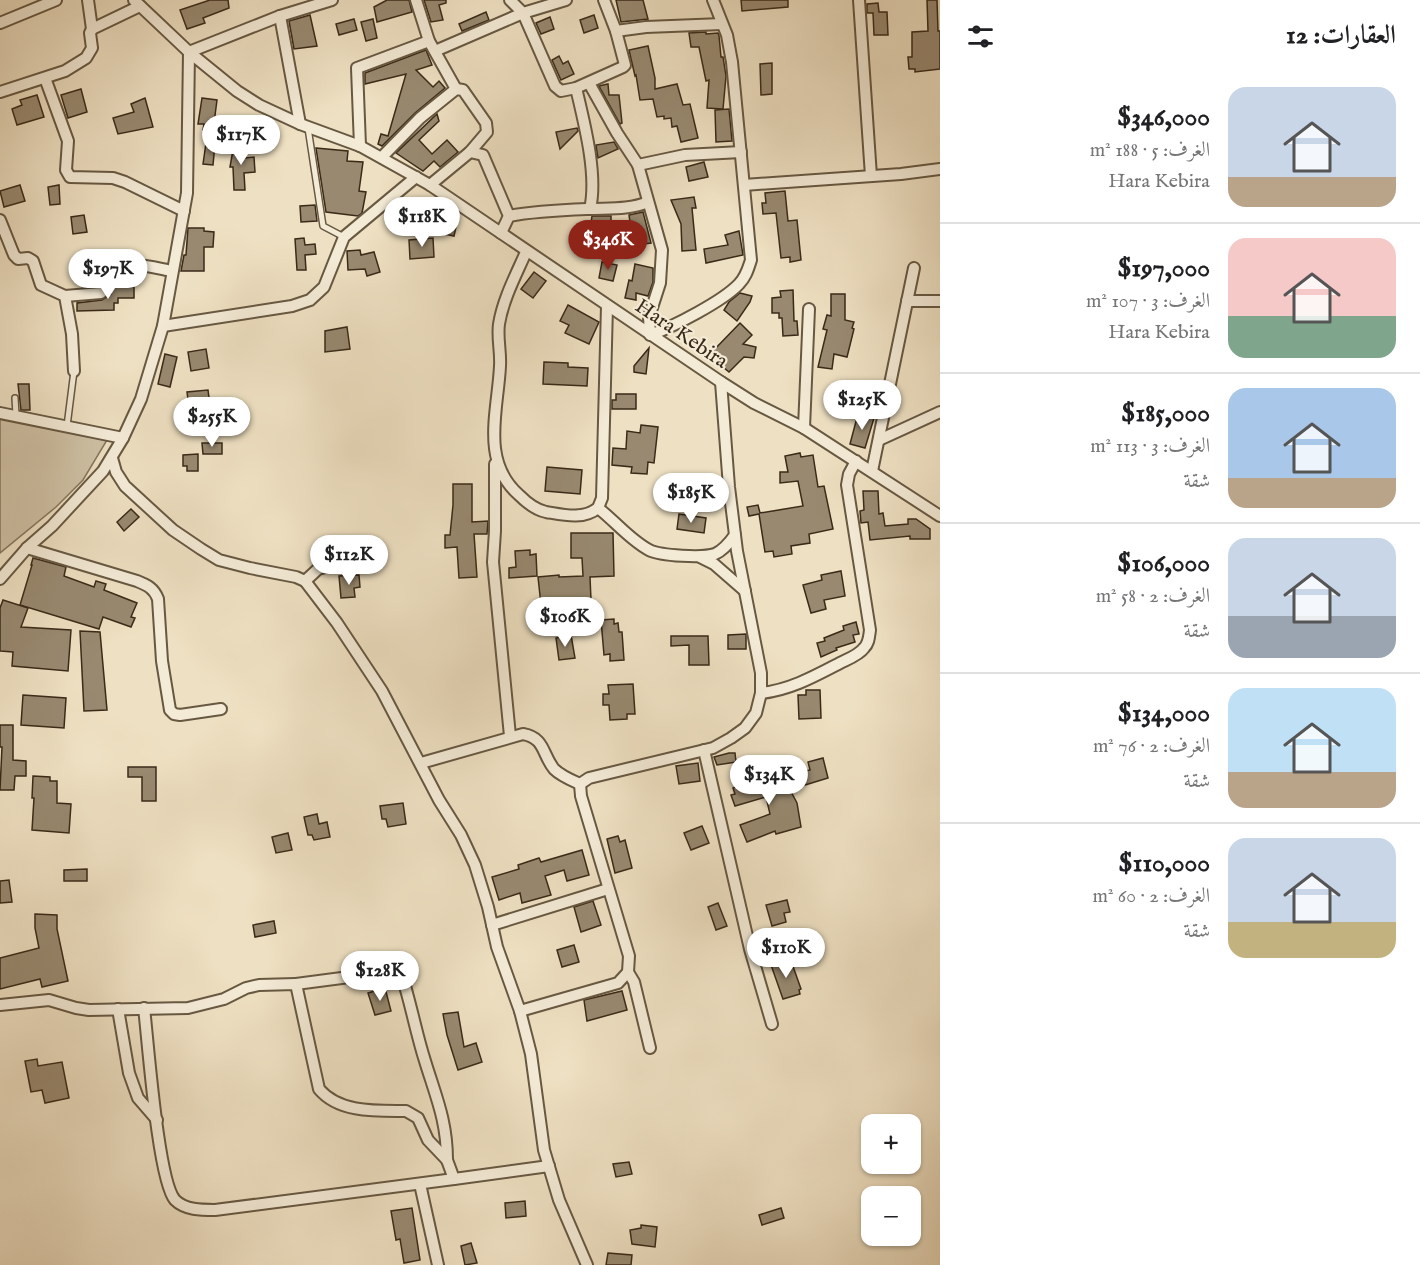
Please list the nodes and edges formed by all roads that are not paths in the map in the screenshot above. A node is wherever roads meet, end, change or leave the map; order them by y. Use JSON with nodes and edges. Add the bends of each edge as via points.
{"nodes":[{"id":1,"x":56,"y":0,"type":"edge"},
{"id":2,"x":88,"y":0,"type":"edge"},
{"id":3,"x":332,"y":0,"type":"edge"},
{"id":4,"x":416,"y":0,"type":"edge"},
{"id":5,"x":510,"y":0,"type":"edge"},
{"id":6,"x":566,"y":0,"type":"edge"},
{"id":7,"x":604,"y":0,"type":"edge"},
{"id":8,"x":713,"y":0,"type":"edge"},
{"id":9,"x":859,"y":0,"type":"edge"},
{"id":10,"x":137,"y":3,"type":"edge"},
{"id":11,"x":302,"y":4,"type":"edge"},
{"id":12,"x":523,"y":13,"type":"junction"},
{"id":13,"x":280,"y":16,"type":"junction"},
{"id":14,"x":0,"y":23,"type":"edge"},
{"id":15,"x":722,"y":24,"type":"junction"},
{"id":16,"x":92,"y":29,"type":"junction"},
{"id":17,"x":616,"y":32,"type":"junction"},
{"id":18,"x":432,"y":46,"type":"junction"},
{"id":19,"x":189,"y":52,"type":"junction"},
{"id":20,"x":45,"y":78,"type":"junction"},
{"id":21,"x":589,"y":83,"type":"junction"},
{"id":22,"x":576,"y":88,"type":"junction"},
{"id":23,"x":456,"y":89,"type":"junction"},
{"id":24,"x":0,"y":92,"type":"edge"},
{"id":25,"x":303,"y":125,"type":"junction"},
{"id":26,"x":360,"y":146,"type":"junction"},
{"id":27,"x":470,"y":152,"type":"junction"},
{"id":28,"x":741,"y":152,"type":"junction"},
{"id":29,"x":382,"y":157,"type":"junction"},
{"id":30,"x":638,"y":165,"type":"junction"},
{"id":31,"x":940,"y":169,"type":"edge"},
{"id":32,"x":871,"y":176,"type":"junction"},
{"id":33,"x":416,"y":177,"type":"junction"},
{"id":34,"x":430,"y":185,"type":"junction"},
{"id":35,"x":744,"y":185,"type":"junction"},
{"id":36,"x":648,"y":202,"type":"junction"},
{"id":37,"x":590,"y":209,"type":"junction"},
{"id":38,"x":184,"y":211,"type":"junction"},
{"id":39,"x":509,"y":216,"type":"junction"},
{"id":40,"x":0,"y":220,"type":"edge"},
{"id":41,"x":501,"y":233,"type":"junction"},
{"id":42,"x":344,"y":237,"type":"junction"},
{"id":43,"x":526,"y":252,"type":"junction"},
{"id":44,"x":914,"y":268,"type":"dead end"},
{"id":45,"x":108,"y":271,"type":"dead end"},
{"id":46,"x":172,"y":271,"type":"junction"},
{"id":47,"x":105,"y":289,"type":"dead end"},
{"id":48,"x":65,"y":296,"type":"junction"},
{"id":49,"x":907,"y":301,"type":"junction"},
{"id":50,"x":940,"y":301,"type":"edge"},
{"id":51,"x":607,"y":306,"type":"junction"},
{"id":52,"x":809,"y":309,"type":"dead end"},
{"id":53,"x":163,"y":326,"type":"junction"},
{"id":54,"x":650,"y":335,"type":"junction"},
{"id":55,"x":74,"y":371,"type":"joint"},
{"id":56,"x":721,"y":382,"type":"junction"},
{"id":57,"x":15,"y":398,"type":"dead end"},
{"id":58,"x":940,"y":412,"type":"edge"},
{"id":59,"x":0,"y":413,"type":"edge"},
{"id":60,"x":16,"y":415,"type":"junction"},
{"id":61,"x":67,"y":426,"type":"junction"},
{"id":62,"x":804,"y":428,"type":"junction"},
{"id":63,"x":123,"y":438,"type":"junction"},
{"id":64,"x":879,"y":440,"type":"junction"},
{"id":65,"x":112,"y":458,"type":"junction"},
{"id":66,"x":495,"y":458,"type":"junction"},
{"id":67,"x":856,"y":461,"type":"junction"},
{"id":68,"x":872,"y":471,"type":"junction"},
{"id":69,"x":598,"y":508,"type":"junction"},
{"id":70,"x":937,"y":510,"type":"edge"},
{"id":71,"x":735,"y":535,"type":"junction"},
{"id":72,"x":27,"y":548,"type":"junction"},
{"id":73,"x":377,"y":552,"type":"dead end"},
{"id":74,"x":700,"y":556,"type":"junction"},
{"id":75,"x":0,"y":579,"type":"edge"},
{"id":76,"x":305,"y":581,"type":"junction"},
{"id":77,"x":745,"y":591,"type":"junction"},
{"id":78,"x":761,"y":693,"type":"junction"},
{"id":79,"x":221,"y":709,"type":"dead end"},
{"id":80,"x":510,"y":736,"type":"junction"},
{"id":81,"x":704,"y":750,"type":"junction"},
{"id":82,"x":421,"y":764,"type":"junction"},
{"id":83,"x":580,"y":784,"type":"junction"},
{"id":84,"x":608,"y":889,"type":"junction"},
{"id":85,"x":492,"y":925,"type":"junction"},
{"id":86,"x":628,"y":972,"type":"junction"},
{"id":87,"x":296,"y":984,"type":"junction"},
{"id":88,"x":0,"y":1005,"type":"edge"},
{"id":89,"x":144,"y":1008,"type":"junction"},
{"id":90,"x":118,"y":1009,"type":"junction"},
{"id":91,"x":520,"y":1011,"type":"junction"},
{"id":92,"x":772,"y":1024,"type":"dead end"},
{"id":93,"x":650,"y":1048,"type":"dead end"},
{"id":94,"x":157,"y":1120,"type":"junction"},
{"id":95,"x":447,"y":1160,"type":"junction"},
{"id":96,"x":549,"y":1166,"type":"junction"},
{"id":97,"x":454,"y":1179,"type":"junction"},
{"id":98,"x":420,"y":1184,"type":"junction"},
{"id":99,"x":438,"y":1265,"type":"edge"},
{"id":100,"x":588,"y":1265,"type":"edge"}],
"edges":[{"from":1,"to":14,"type":"street"},
{"from":2,"to":16,"type":"street"},
{"from":3,"to":11,"type":"street"},
{"from":4,"to":18,"type":"street"},
{"from":5,"to":12,"type":"street"},
{"from":6,"to":12,"type":"street"},
{"from":7,"to":17,"type":"street"},
{"from":8,"to":15,"type":"street"},
{"from":9,"to":32,"type":"street"},
{"from":10,"to":16,"type":"street"},
{"from":10,"to":19,"type":"street","name":"Hara Kebira"},
{"from":11,"to":13,"type":"street"},
{"from":12,"to":18,"type":"street"},
{"from":12,"to":22,"type":"street","via":[[555,86],[561,91]]},
{"from":13,"to":19,"type":"street"},
{"from":13,"to":25,"type":"street"},
{"from":15,"to":17,"type":"street"},
{"from":15,"to":28,"type":"street","via":[[732,62]]},
{"from":16,"to":20,"type":"street","via":[[92,48],[86,58]]},
{"from":17,"to":21,"type":"street","via":[[625,65]]},
{"from":18,"to":23,"type":"street"},
{"from":18,"to":26,"type":"street","via":[[357,68]]},
{"from":19,"to":25,"type":"street","name":"Hara Kebira","via":[[237,91]]},
{"from":19,"to":38,"type":"street"},
{"from":20,"to":24,"type":"street"},
{"from":20,"to":38,"type":"street","via":[[68,141],[66,170],[70,177],[113,178]]},
{"from":21,"to":22,"type":"street"},
{"from":21,"to":30,"type":"street"},
{"from":22,"to":37,"type":"street","via":[[590,162]]},
{"from":23,"to":27,"type":"street","via":[[463,90],[487,127],[484,137]]},
{"from":23,"to":29,"type":"street","via":[[420,118]]},
{"from":25,"to":26,"type":"street","name":"Hara Kebira"},
{"from":25,"to":42,"type":"lane","via":[[323,226]]},
{"from":26,"to":29,"type":"street","name":"Hara Kebira"},
{"from":27,"to":34,"type":"street"},
{"from":27,"to":39,"type":"street","via":[[483,155]]},
{"from":28,"to":30,"type":"street","via":[[685,155]]},
{"from":28,"to":35,"type":"street"},
{"from":29,"to":33,"type":"street","name":"Hara Kebira"},
{"from":30,"to":36,"type":"street"},
{"from":31,"to":32,"type":"street"},
{"from":32,"to":35,"type":"street"},
{"from":33,"to":34,"type":"street","name":"Hara Kebira"},
{"from":33,"to":42,"type":"street"},
{"from":34,"to":41,"type":"street","name":"Hara Kebira"},
{"from":35,"to":54,"type":"street","via":[[751,260],[747,273],[730,292]]},
{"from":36,"to":37,"type":"street"},
{"from":36,"to":54,"type":"street","via":[[662,250],[660,283],[649,316]]},
{"from":37,"to":39,"type":"street"},
{"from":38,"to":46,"type":"street"},
{"from":39,"to":41,"type":"street"},
{"from":40,"to":48,"type":"street","via":[[14,255],[33,261],[41,285]]},
{"from":41,"to":43,"type":"street","name":"Hara Kebira"},
{"from":42,"to":53,"type":"street","via":[[324,287],[310,300]]},
{"from":43,"to":51,"type":"street","name":"Hara Kebira"},
{"from":43,"to":66,"type":"street","via":[[506,297],[499,326]]},
{"from":44,"to":49,"type":"street"},
{"from":45,"to":46,"type":"street","via":[[120,265],[143,265]]},
{"from":46,"to":53,"type":"street"},
{"from":47,"to":48,"type":"street","via":[[101,293]]},
{"from":48,"to":55,"type":"street"},
{"from":49,"to":50,"type":"street"},
{"from":49,"to":64,"type":"street"},
{"from":51,"to":54,"type":"street","name":"Hara Kebira"},
{"from":51,"to":69,"type":"street","via":[[602,498]]},
{"from":52,"to":62,"type":"street"},
{"from":53,"to":63,"type":"street","via":[[141,399]]},
{"from":54,"to":56,"type":"street","name":"Hara Kebira"},
{"from":55,"to":61,"type":"lane"},
{"from":56,"to":62,"type":"street","name":"Hara Kebira"},
{"from":56,"to":71,"type":"street"},
{"from":57,"to":60,"type":"lane"},
{"from":58,"to":64,"type":"street"},
{"from":59,"to":60,"type":"street"},
{"from":60,"to":61,"type":"street"},
{"from":61,"to":63,"type":"street"},
{"from":62,"to":67,"type":"street","name":"Hara Kebira"},
{"from":63,"to":65,"type":"street"},
{"from":64,"to":68,"type":"street"},
{"from":65,"to":72,"type":"street"},
{"from":65,"to":76,"type":"street","via":[[125,486],[173,530],[201,549],[219,560]]},
{"from":66,"to":69,"type":"street","via":[[514,491],[540,511],[574,516]]},
{"from":66,"to":80,"type":"street","via":[[492,562]]},
{"from":67,"to":68,"type":"street","name":"Hara Kebira"},
{"from":67,"to":78,"type":"street","via":[[847,485],[870,630],[868,642],[856,655],[814,678]]},
{"from":68,"to":70,"type":"street","name":"Hara Kebira"},
{"from":69,"to":74,"type":"street","via":[[650,550]]},
{"from":71,"to":74,"type":"street","via":[[721,551]]},
{"from":71,"to":77,"type":"street"},
{"from":72,"to":75,"type":"street"},
{"from":72,"to":79,"type":"street","via":[[149,586],[158,599],[170,710],[180,715]]},
{"from":73,"to":76,"type":"street","via":[[318,569]]},
{"from":74,"to":77,"type":"street"},
{"from":76,"to":82,"type":"street","via":[[382,691]]},
{"from":77,"to":78,"type":"street","via":[[761,673]]},
{"from":78,"to":81,"type":"street","via":[[756,713],[744,728]]},
{"from":80,"to":82,"type":"street"},
{"from":80,"to":83,"type":"street","via":[[532,735],[554,768]]},
{"from":81,"to":83,"type":"street","via":[[589,778]]},
{"from":81,"to":92,"type":"street","via":[[750,949]]},
{"from":82,"to":85,"type":"street","via":[[475,865]]},
{"from":83,"to":84,"type":"street"},
{"from":84,"to":85,"type":"street"},
{"from":84,"to":86,"type":"street","via":[[629,956]]},
{"from":85,"to":91,"type":"street"},
{"from":86,"to":91,"type":"street","via":[[618,983]]},
{"from":86,"to":93,"type":"street"},
{"from":87,"to":89,"type":"street","via":[[252,987],[188,1008]]},
{"from":87,"to":95,"type":"street","via":[[319,1089],[327,1099],[352,1108],[413,1114],[428,1140]]},
{"from":87,"to":95,"type":"street","via":[[383,969],[402,976],[443,1117]]},
{"from":88,"to":90,"type":"street","via":[[49,1000],[76,1008]]},
{"from":89,"to":90,"type":"street"},
{"from":89,"to":94,"type":"street"},
{"from":90,"to":94,"type":"street","via":[[129,1073],[138,1098]]},
{"from":91,"to":96,"type":"street"},
{"from":94,"to":98,"type":"street","via":[[169,1188],[175,1199],[190,1208],[215,1210]]},
{"from":95,"to":97,"type":"street"},
{"from":96,"to":97,"type":"street"},
{"from":96,"to":100,"type":"street","via":[[559,1200]]},
{"from":97,"to":98,"type":"street"},
{"from":98,"to":99,"type":"street"}]}
